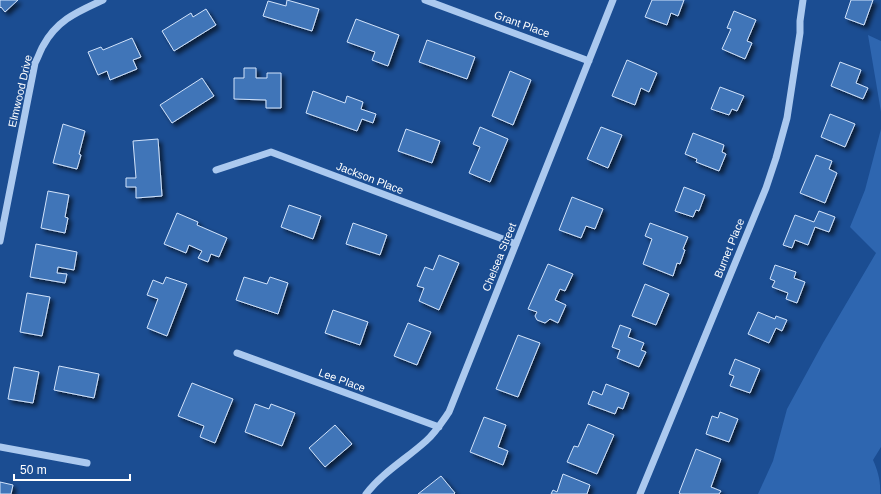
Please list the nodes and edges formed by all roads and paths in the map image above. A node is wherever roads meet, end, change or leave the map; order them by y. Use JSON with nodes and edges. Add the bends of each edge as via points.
{"nodes":[{"id":1,"x":103,"y":0,"type":"edge"},
{"id":2,"x":425,"y":0,"type":"edge"},
{"id":3,"x":613,"y":0,"type":"edge"},
{"id":4,"x":803,"y":0,"type":"edge"},
{"id":5,"x":589,"y":61,"type":"junction"},
{"id":6,"x":216,"y":170,"type":"dead end"},
{"id":7,"x":0,"y":242,"type":"edge"},
{"id":8,"x":516,"y":244,"type":"junction"},
{"id":9,"x":237,"y":353,"type":"dead end"},
{"id":10,"x":439,"y":427,"type":"junction"},
{"id":11,"x":0,"y":447,"type":"edge"},
{"id":12,"x":87,"y":462,"type":"dead end"},
{"id":13,"x":366,"y":494,"type":"edge"},
{"id":14,"x":640,"y":494,"type":"edge"}],
"edges":[{"from":1,"to":7,"type":"street","name":"Elmwood Drive","via":[[64,20],[42,47],[36,63]]},
{"from":2,"to":5,"type":"street","name":"Grant Place"},
{"from":3,"to":5,"type":"street","name":"Chelsea Street"},
{"from":4,"to":14,"type":"street","name":"Burnet Place","via":[[787,118],[776,158]]},
{"from":5,"to":8,"type":"street","name":"Chelsea Street"},
{"from":6,"to":8,"type":"street","name":"Jackson Place","via":[[271,152]]},
{"from":8,"to":10,"type":"street","name":"Chelsea Street","via":[[449,412]]},
{"from":9,"to":10,"type":"street","name":"Lee Place"},
{"from":10,"to":13,"type":"street","name":"Chelsea Street","via":[[387,472]]},
{"from":11,"to":12,"type":"street"}]}
